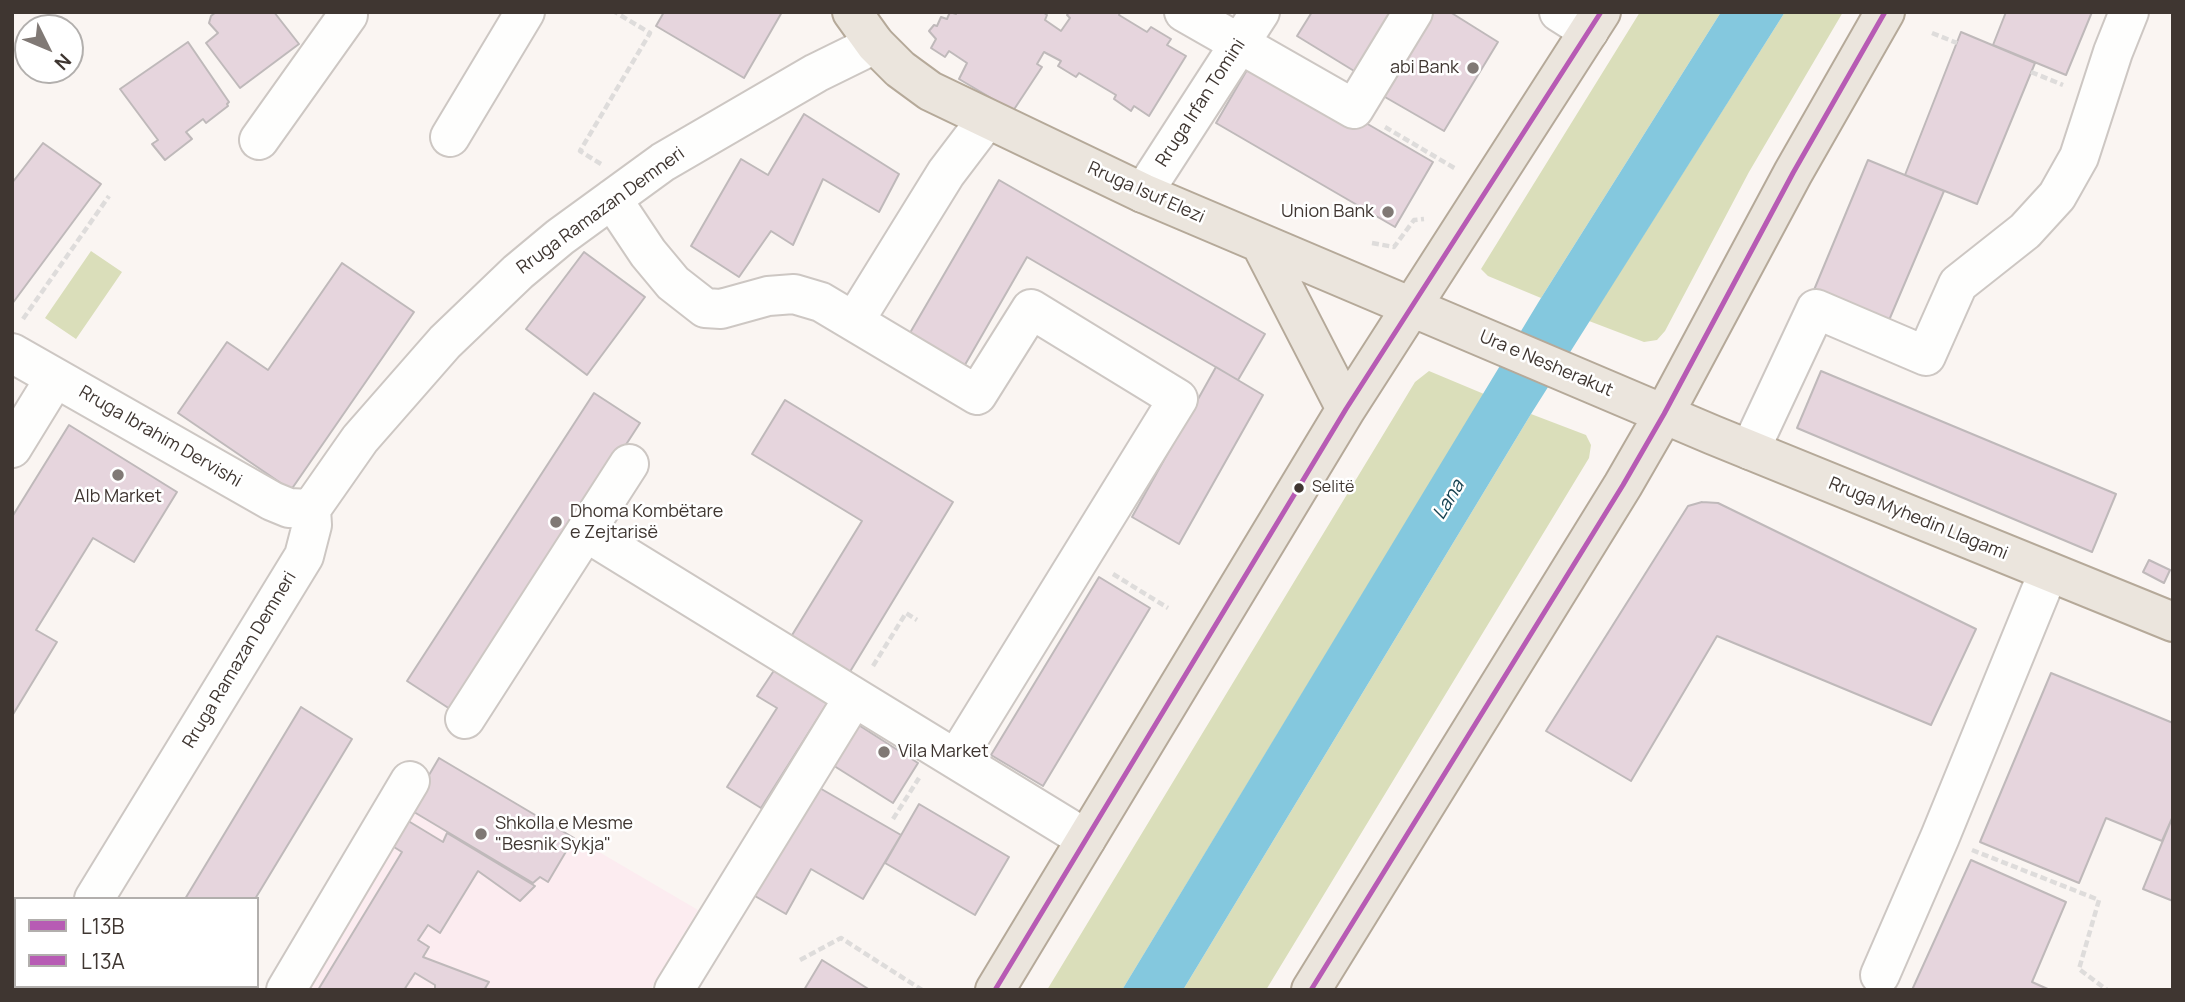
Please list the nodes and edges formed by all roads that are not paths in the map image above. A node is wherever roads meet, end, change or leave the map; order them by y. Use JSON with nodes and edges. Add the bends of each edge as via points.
{"nodes":[{"id":1,"x":346,"y":12,"type":"edge"},
{"id":2,"x":525,"y":12,"type":"edge"},
{"id":3,"x":852,"y":12,"type":"edge"},
{"id":4,"x":1184,"y":12,"type":"edge"},
{"id":5,"x":1413,"y":12,"type":"edge"},
{"id":6,"x":1885,"y":12,"type":"edge"},
{"id":7,"x":2129,"y":12,"type":"edge"},
{"id":8,"x":1583,"y":18,"type":"edge"},
{"id":9,"x":1249,"y":28,"type":"edge"},
{"id":10,"x":875,"y":44,"type":"junction"},
{"id":11,"x":986,"y":119,"type":"junction"},
{"id":12,"x":450,"y":137,"type":"dead end"},
{"id":13,"x":259,"y":140,"type":"dead end"},
{"id":14,"x":1143,"y":193,"type":"junction"},
{"id":15,"x":612,"y":199,"type":"junction"},
{"id":16,"x":1261,"y":244,"type":"junction"},
{"id":17,"x":1411,"y":306,"type":"junction"},
{"id":18,"x":855,"y":320,"type":"junction"},
{"id":19,"x":1468,"y":330,"type":"joint"},
{"id":20,"x":16,"y":338,"type":"edge"},
{"id":21,"x":55,"y":378,"type":"junction"},
{"id":22,"x":1346,"y":409,"type":"junction"},
{"id":23,"x":1664,"y":414,"type":"junction"},
{"id":24,"x":12,"y":448,"type":"edge"},
{"id":25,"x":1750,"y":450,"type":"junction"},
{"id":26,"x":629,"y":464,"type":"dead end"},
{"id":27,"x":311,"y":509,"type":"junction"},
{"id":28,"x":586,"y":532,"type":"junction"},
{"id":29,"x":2048,"y":573,"type":"junction"},
{"id":30,"x":2173,"y":622,"type":"edge"},
{"id":31,"x":854,"y":697,"type":"junction"},
{"id":32,"x":465,"y":719,"type":"dead end"},
{"id":33,"x":947,"y":754,"type":"junction"},
{"id":34,"x":410,"y":781,"type":"dead end"},
{"id":35,"x":1086,"y":839,"type":"junction"},
{"id":36,"x":95,"y":897,"type":"edge"},
{"id":37,"x":1880,"y":975,"type":"dead end"},
{"id":38,"x":286,"y":990,"type":"edge"},
{"id":39,"x":674,"y":990,"type":"edge"},
{"id":40,"x":995,"y":990,"type":"edge"},
{"id":41,"x":1311,"y":990,"type":"edge"}],
"edges":[{"from":1,"to":13,"type":"street"},
{"from":2,"to":12,"type":"street"},
{"from":3,"to":10,"type":"main road","name":"Rruga Isuf Elezi"},
{"from":4,"to":9,"type":"street"},
{"from":5,"to":9,"type":"street","via":[[1354,108]]},
{"from":6,"to":23,"type":"main road","via":[[1746,257]]},
{"from":7,"to":25,"type":"street","via":[[2079,157],[2057,196],[2025,231],[1958,284],[1926,356],[1815,309]]},
{"from":8,"to":17,"type":"main road","via":[[1488,188]]},
{"from":9,"to":14,"type":"street","name":"Rruga Irfan Tomini"},
{"from":10,"to":11,"type":"main road","name":"Rruga Isuf Elezi","via":[[930,91]]},
{"from":10,"to":15,"type":"street","name":"Rruga Ramazan Demneri","via":[[745,113]]},
{"from":11,"to":14,"type":"main road","name":"Rruga Isuf Elezi"},
{"from":11,"to":18,"type":"street","via":[[946,173]]},
{"from":14,"to":16,"type":"main road","name":"Rruga Isuf Elezi"},
{"from":15,"to":18,"type":"street","via":[[673,283],[705,308],[794,294]]},
{"from":15,"to":27,"type":"street","name":"Rruga Ramazan Demneri","via":[[518,272],[445,342],[360,439]]},
{"from":16,"to":17,"type":"main road","name":"Rruga Isuf Elezi"},
{"from":16,"to":22,"type":"main road"},
{"from":17,"to":19,"type":"main road","name":"Rruga Isuf Elezi"},
{"from":17,"to":22,"type":"main road"},
{"from":18,"to":33,"type":"street","via":[[977,395],[1031,309],[1178,400],[1082,555]]},
{"from":19,"to":23,"type":"main road","name":"Ura e Nesherakut"},
{"from":20,"to":21,"type":"street","name":"Rruga Ibrahim Dervishi"},
{"from":21,"to":24,"type":"street"},
{"from":21,"to":27,"type":"street","name":"Rruga Ibrahim Dervishi","via":[[272,501]]},
{"from":22,"to":35,"type":"main road"},
{"from":23,"to":25,"type":"main road","name":"Rruga Myhedin Llagami"},
{"from":23,"to":41,"type":"main road"},
{"from":25,"to":29,"type":"main road","name":"Rruga Myhedin Llagami"},
{"from":26,"to":28,"type":"street"},
{"from":27,"to":36,"type":"street","name":"Rruga Ramazan Demneri","via":[[304,556]]},
{"from":28,"to":31,"type":"street"},
{"from":28,"to":32,"type":"street"},
{"from":29,"to":30,"type":"main road","name":"Rruga Myhedin Llagami"},
{"from":29,"to":37,"type":"street"},
{"from":31,"to":33,"type":"street"},
{"from":31,"to":39,"type":"street"},
{"from":33,"to":35,"type":"street"},
{"from":34,"to":38,"type":"street"},
{"from":35,"to":40,"type":"main road"}]}
